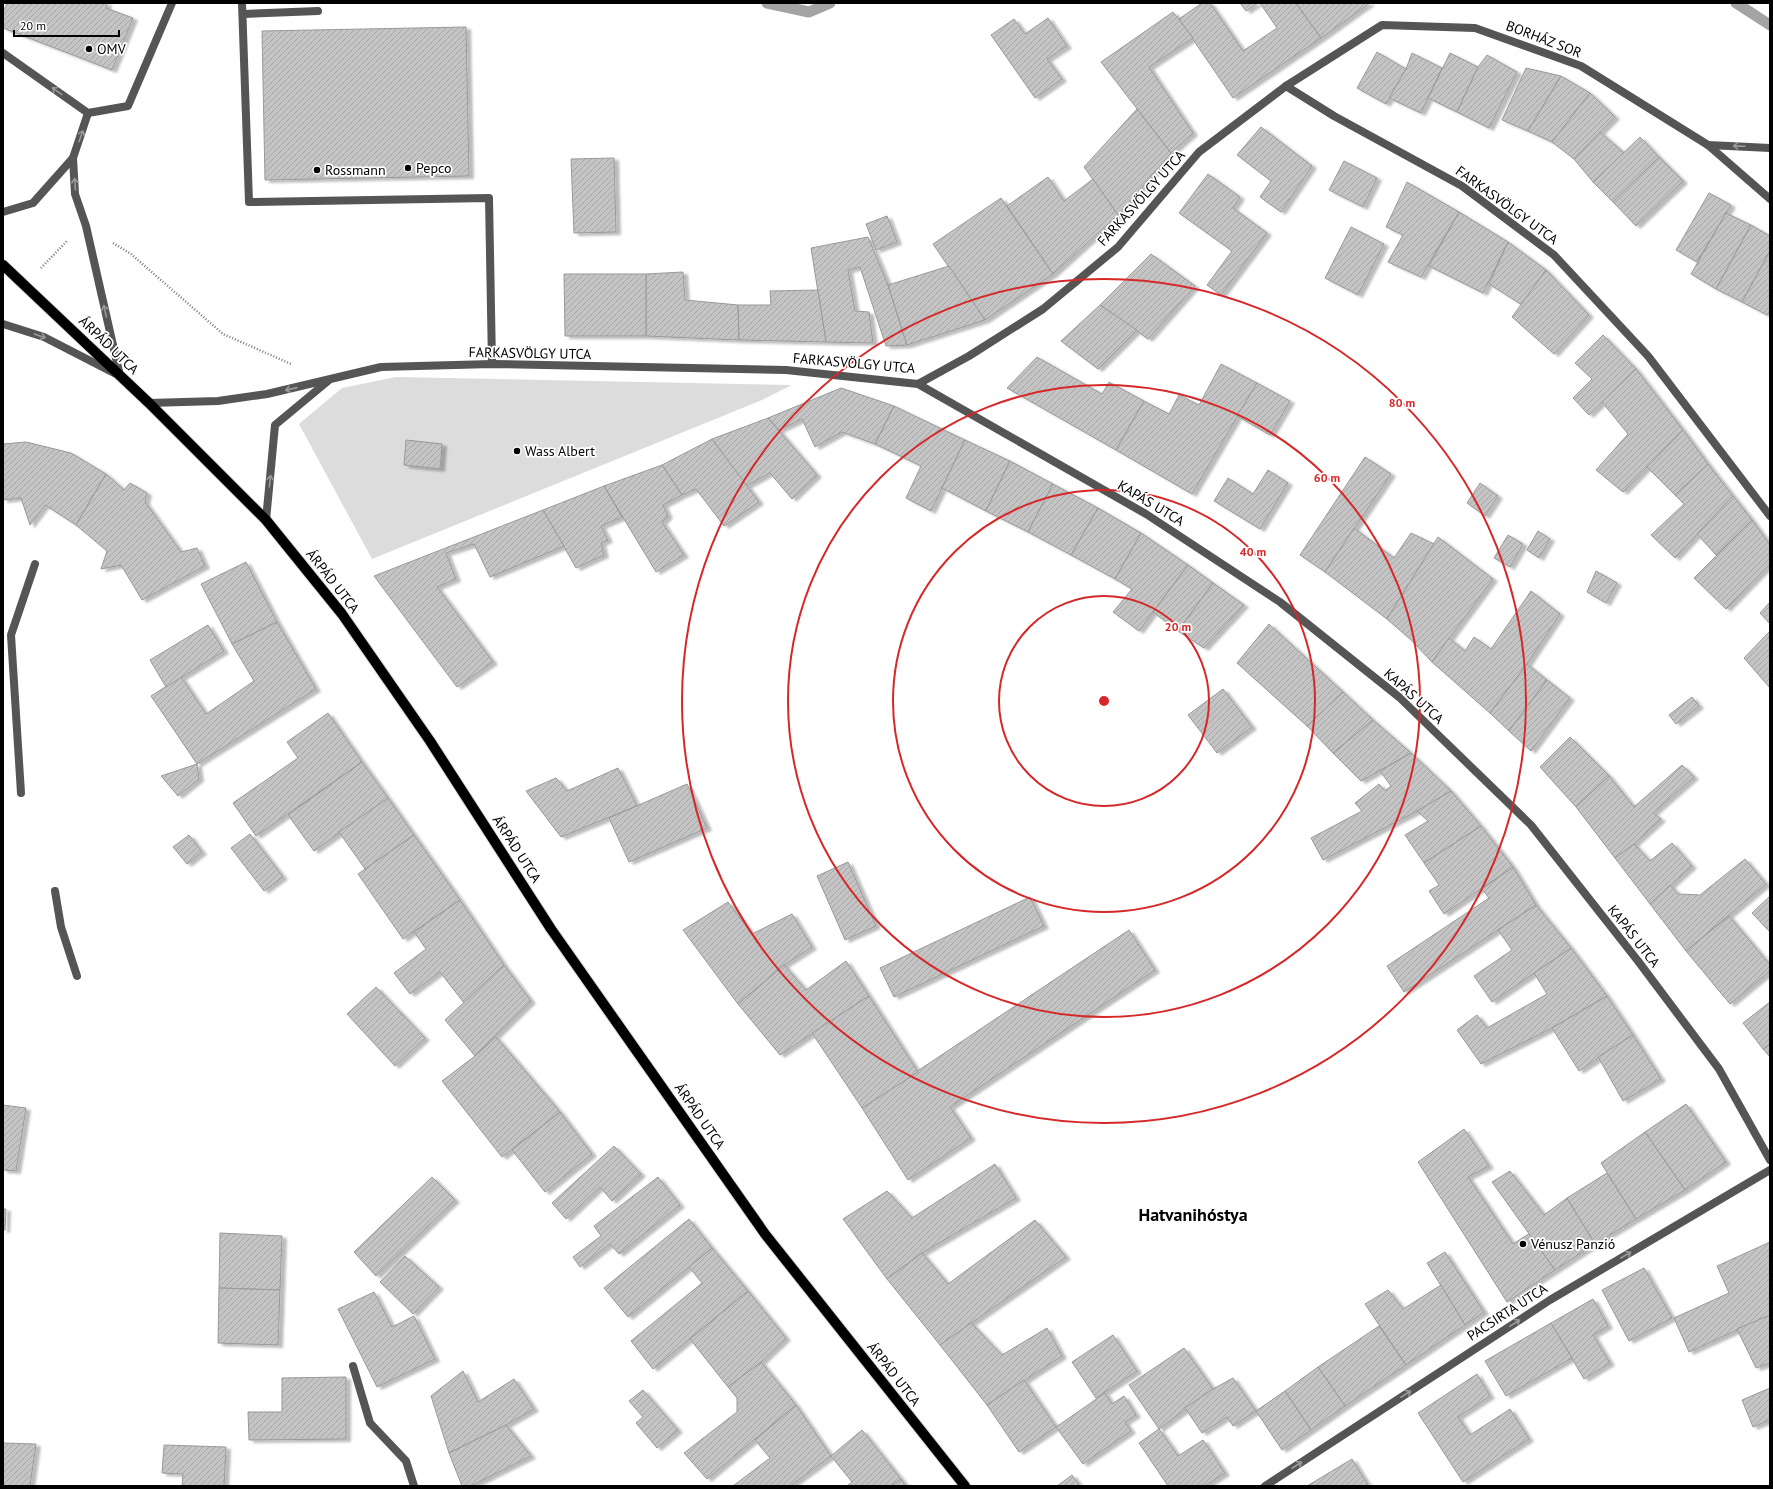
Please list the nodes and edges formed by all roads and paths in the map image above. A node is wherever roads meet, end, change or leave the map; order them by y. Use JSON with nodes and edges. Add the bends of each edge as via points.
{"nodes":[{"id":1,"x":172,"y":3,"type":"edge"},
{"id":2,"x":242,"y":3,"type":"edge"},
{"id":3,"x":318,"y":11,"type":"dead end"},
{"id":4,"x":244,"y":14,"type":"junction"},
{"id":5,"x":3,"y":53,"type":"edge"},
{"id":6,"x":1286,"y":86,"type":"junction"},
{"id":7,"x":88,"y":113,"type":"junction"},
{"id":8,"x":1708,"y":145,"type":"junction"},
{"id":9,"x":1770,"y":148,"type":"edge"},
{"id":10,"x":73,"y":158,"type":"junction"},
{"id":11,"x":1770,"y":199,"type":"edge"},
{"id":12,"x":3,"y":212,"type":"edge"},
{"id":13,"x":3,"y":265,"type":"edge"},
{"id":14,"x":3,"y":324,"type":"edge"},
{"id":15,"x":223,"y":334,"type":"dead end"},
{"id":16,"x":492,"y":364,"type":"junction"},
{"id":17,"x":120,"y":376,"type":"junction"},
{"id":18,"x":329,"y":380,"type":"junction"},
{"id":19,"x":918,"y":384,"type":"junction"},
{"id":20,"x":149,"y":403,"type":"junction"},
{"id":21,"x":1770,"y":516,"type":"edge"},
{"id":22,"x":266,"y":520,"type":"junction"},
{"id":23,"x":35,"y":564,"type":"dead end"},
{"id":24,"x":21,"y":793,"type":"dead end"},
{"id":25,"x":55,"y":891,"type":"dead end"},
{"id":26,"x":77,"y":976,"type":"dead end"},
{"id":27,"x":1770,"y":1160,"type":"edge"},
{"id":28,"x":1770,"y":1170,"type":"edge"},
{"id":29,"x":353,"y":1366,"type":"dead end"},
{"id":30,"x":414,"y":1486,"type":"edge"},
{"id":31,"x":965,"y":1486,"type":"edge"},
{"id":32,"x":1265,"y":1486,"type":"edge"}],
"edges":[{"from":1,"to":7,"type":"street","via":[[128,106]]},
{"from":2,"to":4,"type":"street"},
{"from":3,"to":4,"type":"street"},
{"from":4,"to":16,"type":"street","via":[[249,202],[489,198]]},
{"from":7,"to":5,"type":"street","one_way":true},
{"from":6,"to":8,"type":"street","name":"BORHÁZ SOR","via":[[1382,25],[1475,28],[1581,66]]},
{"from":6,"to":19,"type":"street","name":"FARKASVÖLGY UTCA","via":[[1199,152],[1118,247],[1043,309],[969,356]]},
{"from":6,"to":21,"type":"street","name":"FARKASVÖLGY UTCA","via":[[1334,116],[1462,186],[1554,255],[1648,356]]},
{"from":10,"to":7,"type":"street","one_way":true},
{"from":9,"to":8,"type":"street","one_way":true},
{"from":8,"to":11,"type":"street","name":"BORHÁZ SOR"},
{"from":10,"to":12,"type":"street","via":[[33,203]]},
{"from":17,"to":10,"type":"street","one_way":true,"via":[[86,226],[75,194]]},
{"from":13,"to":17,"type":"main road","name":"ÁRPÁD UTCA"},
{"from":14,"to":17,"type":"street","one_way":true,"via":[[44,337]]},
{"from":15,"to":18,"type":"path"},
{"from":16,"to":18,"type":"street","name":"FARKASVÖLGY UTCA","via":[[381,367]]},
{"from":16,"to":19,"type":"street","name":"FARKASVÖLGY UTCA","via":[[786,370]]},
{"from":17,"to":20,"type":"main road","name":"ÁRPÁD UTCA"},
{"from":18,"to":20,"type":"street","name":"FARKASVÖLGY UTCA","one_way":true,"via":[[267,394],[218,401]]},
{"from":22,"to":18,"type":"street","one_way":true,"via":[[275,425]]},
{"from":19,"to":27,"type":"street","name":"KAPÁS UTCA","via":[[1146,514],[1280,602],[1399,697],[1531,825],[1719,1069]]},
{"from":20,"to":22,"type":"main road","name":"ÁRPÁD UTCA"},
{"from":22,"to":31,"type":"main road","name":"ÁRPÁD UTCA","via":[[342,614],[430,740],[551,929],[766,1234]]},
{"from":23,"to":24,"type":"street","via":[[11,635]]},
{"from":25,"to":26,"type":"street","via":[[60,927]]},
{"from":32,"to":28,"type":"street","name":"PACSIRTA UTCA","one_way":true,"via":[[1550,1300]]},
{"from":29,"to":30,"type":"street","via":[[370,1423],[406,1461]]}]}
